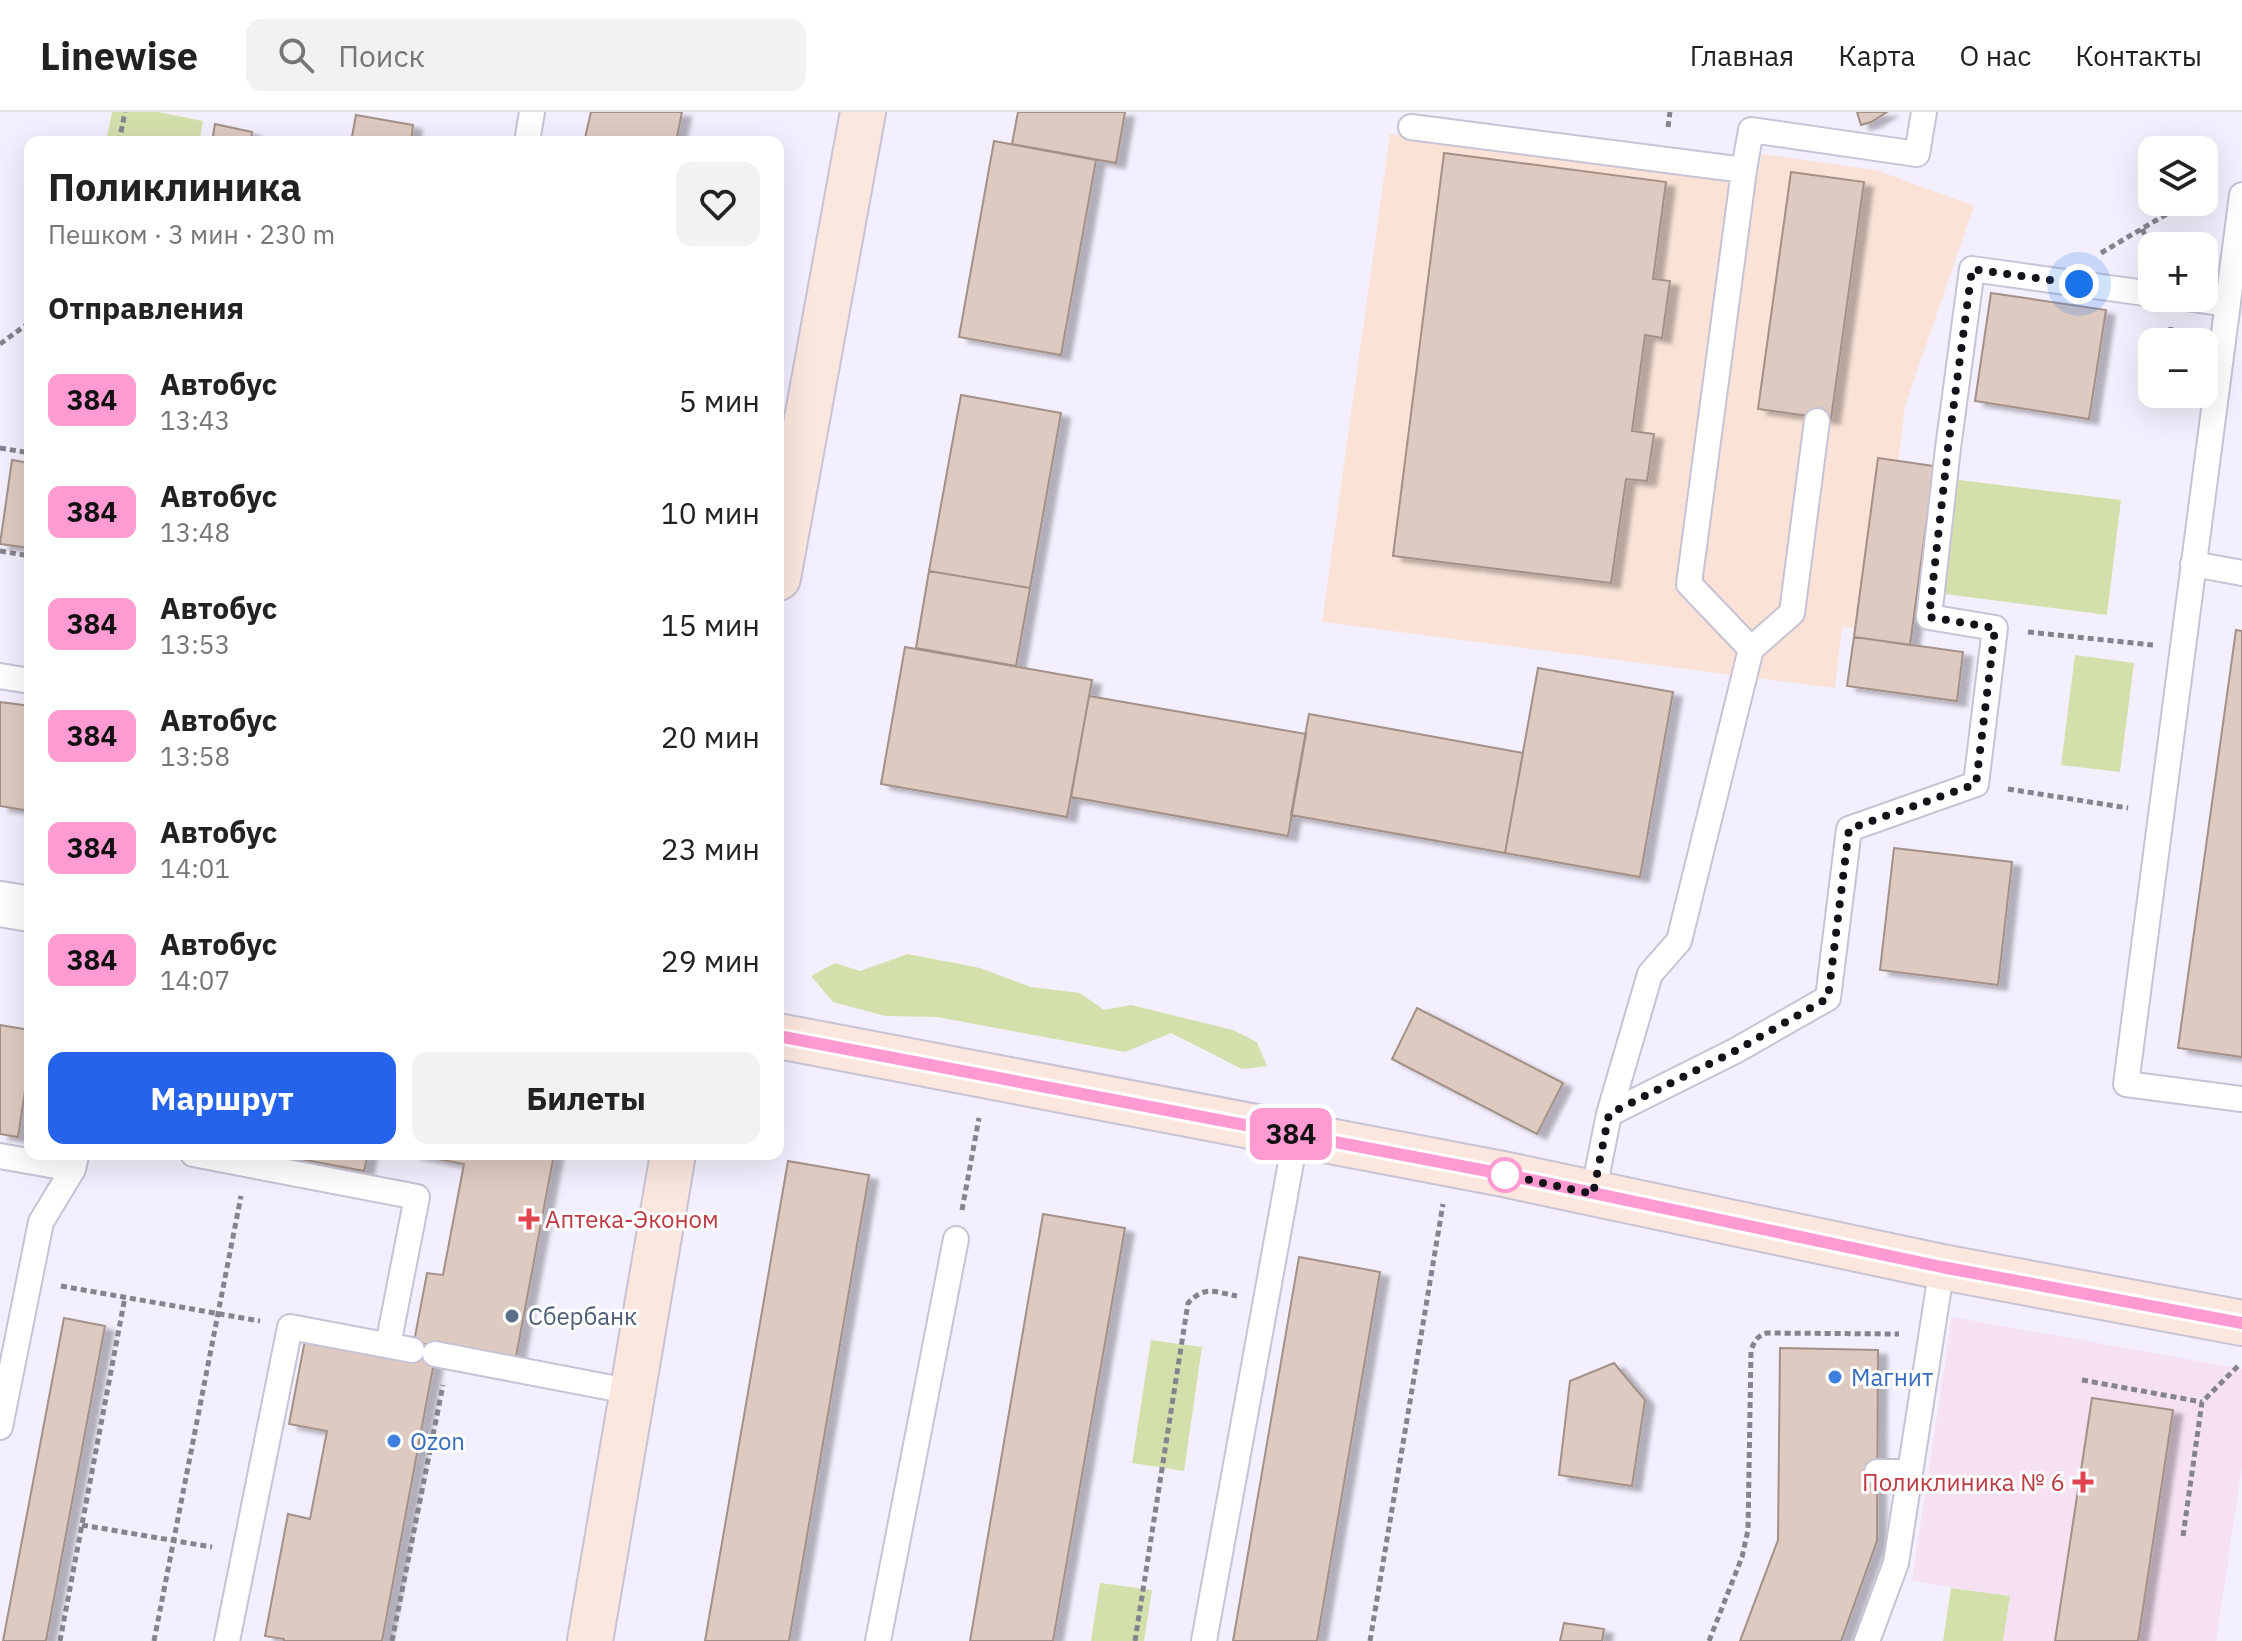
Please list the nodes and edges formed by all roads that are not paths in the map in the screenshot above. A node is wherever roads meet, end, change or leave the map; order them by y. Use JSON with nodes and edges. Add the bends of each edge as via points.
{"nodes":[{"id":1,"x":532,"y":112,"type":"edge"},
{"id":2,"x":863,"y":112,"type":"edge"},
{"id":3,"x":1924,"y":112,"type":"edge"},
{"id":4,"x":1411,"y":127,"type":"dead end"},
{"id":5,"x":528,"y":136,"type":"edge"},
{"id":6,"x":1744,"y":170,"type":"junction"},
{"id":7,"x":2242,"y":195,"type":"edge"},
{"id":8,"x":2138,"y":292,"type":"edge"},
{"id":9,"x":2218,"y":303,"type":"edge"},
{"id":10,"x":2227,"y":304,"type":"junction"},
{"id":11,"x":1817,"y":421,"type":"dead end"},
{"id":12,"x":784,"y":545,"type":"edge"},
{"id":13,"x":2193,"y":564,"type":"junction"},
{"id":14,"x":2242,"y":573,"type":"edge"},
{"id":15,"x":1751,"y":649,"type":"junction"},
{"id":16,"x":0,"y":676,"type":"edge"},
{"id":17,"x":24,"y":680,"type":"edge"},
{"id":18,"x":0,"y":904,"type":"edge"},
{"id":19,"x":24,"y":908,"type":"edge"},
{"id":20,"x":784,"y":1037,"type":"edge"},
{"id":21,"x":2242,"y":1099,"type":"edge"},
{"id":22,"x":1609,"y":1114,"type":"junction"},
{"id":23,"x":1296,"y":1135,"type":"junction"},
{"id":24,"x":0,"y":1156,"type":"edge"},
{"id":25,"x":24,"y":1158,"type":"edge"},
{"id":26,"x":50,"y":1160,"type":"edge"},
{"id":27,"x":225,"y":1160,"type":"edge"},
{"id":28,"x":672,"y":1160,"type":"edge"},
{"id":29,"x":75,"y":1162,"type":"edge"},
{"id":30,"x":1593,"y":1194,"type":"junction"},
{"id":31,"x":956,"y":1239,"type":"road end"},
{"id":32,"x":1942,"y":1267,"type":"junction"},
{"id":33,"x":2242,"y":1323,"type":"edge"},
{"id":34,"x":388,"y":1345,"type":"junction"},
{"id":35,"x":633,"y":1392,"type":"junction"},
{"id":36,"x":0,"y":1427,"type":"edge"},
{"id":37,"x":1877,"y":1472,"type":"dead end"},
{"id":38,"x":1910,"y":1472,"type":"junction"},
{"id":39,"x":227,"y":1641,"type":"edge"},
{"id":40,"x":590,"y":1641,"type":"edge"},
{"id":41,"x":878,"y":1641,"type":"edge"},
{"id":42,"x":1204,"y":1641,"type":"edge"},
{"id":43,"x":1867,"y":1641,"type":"edge"}],
"edges":[{"from":1,"to":5,"type":"lane"},
{"from":2,"to":12,"type":"street"},
{"from":3,"to":6,"type":"lane","via":[[1917,154],[1751,130]]},
{"from":4,"to":6,"type":"lane"},
{"from":6,"to":15,"type":"lane","via":[[1689,584]]},
{"from":7,"to":10,"type":"lane"},
{"from":8,"to":22,"type":"lane","via":[[1972,269],[1929,617],[1995,628],[1976,784],[1849,829],[1828,998]]},
{"from":9,"to":10,"type":"lane"},
{"from":10,"to":13,"type":"lane"},
{"from":11,"to":15,"type":"lane","via":[[1792,613]]},
{"from":13,"to":14,"type":"lane"},
{"from":13,"to":21,"type":"lane","via":[[2126,1084]]},
{"from":15,"to":22,"type":"lane","via":[[1679,941],[1650,974]]},
{"from":16,"to":17,"type":"lane"},
{"from":18,"to":19,"type":"street"},
{"from":20,"to":23,"type":"street"},
{"from":22,"to":30,"type":"lane"},
{"from":23,"to":30,"type":"street"},
{"from":23,"to":42,"type":"lane"},
{"from":24,"to":25,"type":"lane"},
{"from":26,"to":29,"type":"lane"},
{"from":27,"to":34,"type":"lane","via":[[417,1197]]},
{"from":28,"to":35,"type":"street"},
{"from":29,"to":36,"type":"lane","via":[[41,1222]]},
{"from":30,"to":32,"type":"street"},
{"from":31,"to":41,"type":"lane"},
{"from":32,"to":33,"type":"street"},
{"from":32,"to":38,"type":"lane"},
{"from":34,"to":35,"type":"lane"},
{"from":34,"to":39,"type":"lane","via":[[290,1327]]},
{"from":35,"to":40,"type":"street"},
{"from":37,"to":38,"type":"lane"},
{"from":38,"to":43,"type":"lane","via":[[1896,1563]]}]}
